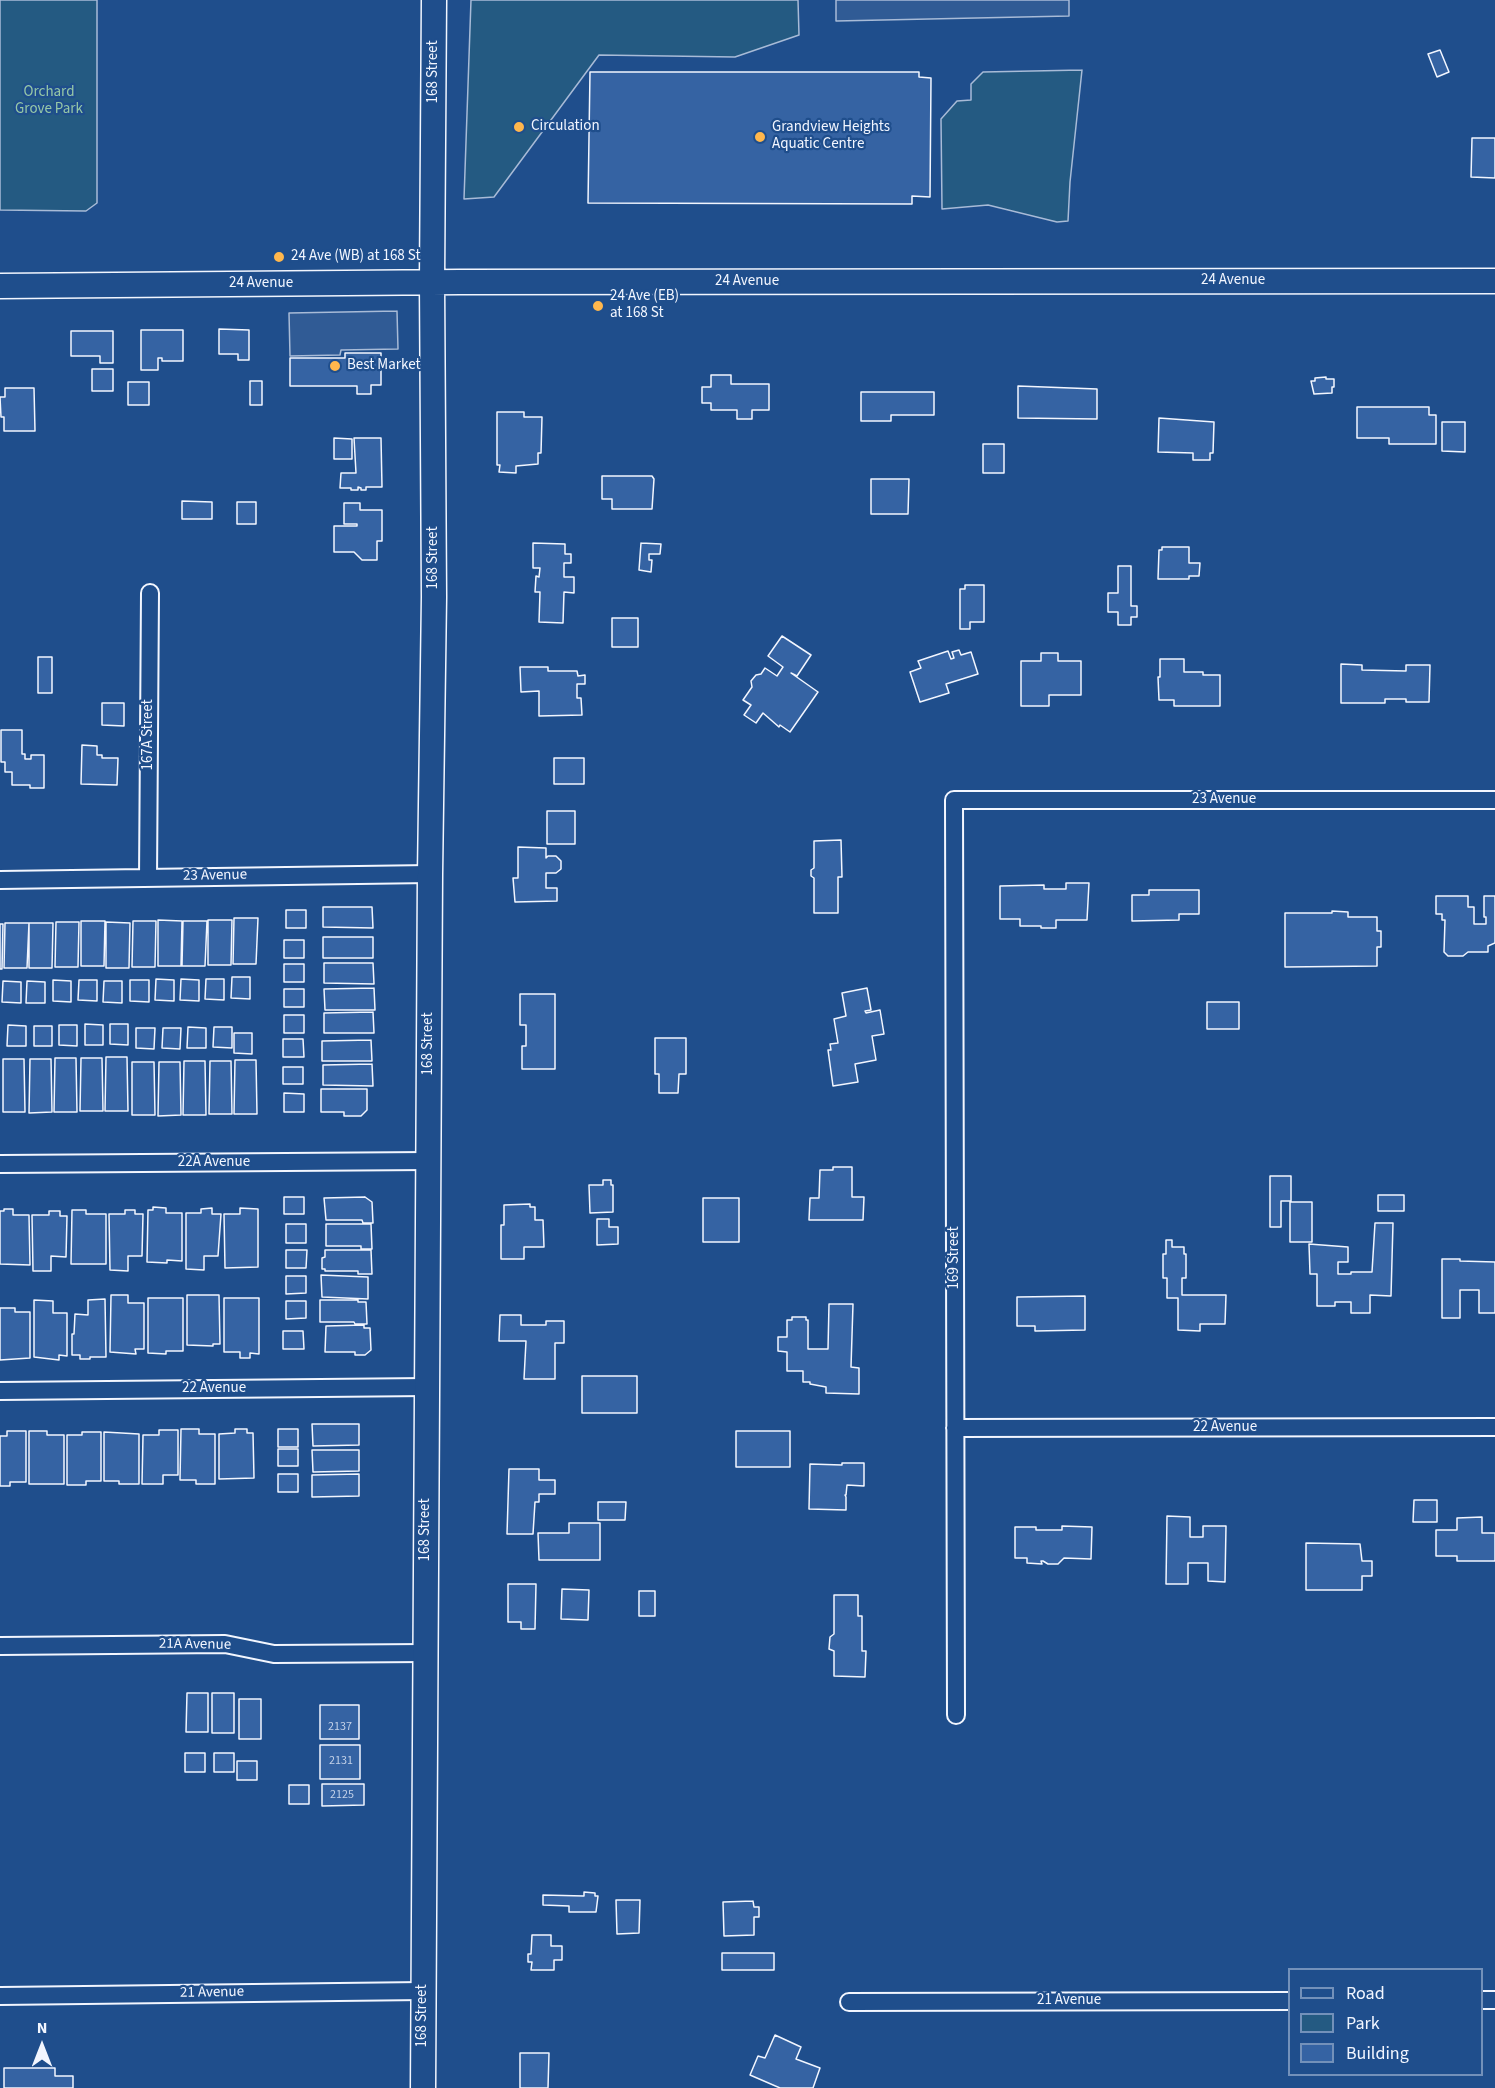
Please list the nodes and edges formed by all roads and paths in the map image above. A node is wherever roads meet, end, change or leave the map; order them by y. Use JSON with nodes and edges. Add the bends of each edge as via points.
{"nodes":[{"id":1,"x":435,"y":0,"type":"edge"},
{"id":2,"x":1495,"y":281,"type":"edge"},
{"id":3,"x":432,"y":282,"type":"junction"},
{"id":4,"x":0,"y":286,"type":"edge"},
{"id":5,"x":150,"y":592,"type":"dead end"},
{"id":6,"x":954,"y":800,"type":"joint"},
{"id":7,"x":1495,"y":800,"type":"edge"},
{"id":8,"x":430,"y":874,"type":"junction"},
{"id":9,"x":148,"y":878,"type":"junction"},
{"id":10,"x":0,"y":879,"type":"edge"},
{"id":11,"x":428,"y":1161,"type":"junction"},
{"id":12,"x":0,"y":1164,"type":"edge"},
{"id":13,"x":427,"y":1388,"type":"junction"},
{"id":14,"x":0,"y":1391,"type":"edge"},
{"id":15,"x":1495,"y":1427,"type":"edge"},
{"id":16,"x":955,"y":1428,"type":"junction"},
{"id":17,"x":0,"y":1646,"type":"edge"},
{"id":18,"x":426,"y":1653,"type":"junction"},
{"id":19,"x":956,"y":1715,"type":"dead end"},
{"id":20,"x":423,"y":1991,"type":"junction"},
{"id":21,"x":0,"y":1996,"type":"edge"},
{"id":22,"x":1288,"y":2001,"type":"edge"},
{"id":23,"x":849,"y":2002,"type":"dead end"},
{"id":24,"x":423,"y":2088,"type":"edge"}],
"edges":[{"from":1,"to":3,"type":"main road","name":"168 Street"},
{"from":2,"to":3,"type":"main road","name":"24 Avenue"},
{"from":3,"to":4,"type":"main road","name":"24 Avenue"},
{"from":3,"to":8,"type":"main road","name":"168 Street","via":[[434,597]]},
{"from":5,"to":9,"type":"street","name":"167A Street"},
{"from":6,"to":7,"type":"street","name":"23 Avenue"},
{"from":6,"to":16,"type":"street","name":"169 Street"},
{"from":8,"to":9,"type":"street","name":"23 Avenue"},
{"from":8,"to":11,"type":"main road","name":"168 Street"},
{"from":9,"to":10,"type":"street","name":"23 Avenue"},
{"from":11,"to":12,"type":"street","name":"22A Avenue"},
{"from":11,"to":13,"type":"main road","name":"168 Street"},
{"from":13,"to":14,"type":"street","name":"22 Avenue"},
{"from":13,"to":18,"type":"main road","name":"168 Street"},
{"from":15,"to":16,"type":"street","name":"22 Avenue"},
{"from":16,"to":19,"type":"street","name":"169 Street"},
{"from":17,"to":18,"type":"street","name":"21A Avenue","via":[[225,1644],[274,1654]]},
{"from":18,"to":20,"type":"main road","name":"168 Street"},
{"from":20,"to":21,"type":"street","name":"21 Avenue"},
{"from":20,"to":24,"type":"main road","name":"168 Street"},
{"from":22,"to":23,"type":"street","name":"21 Avenue"}]}
